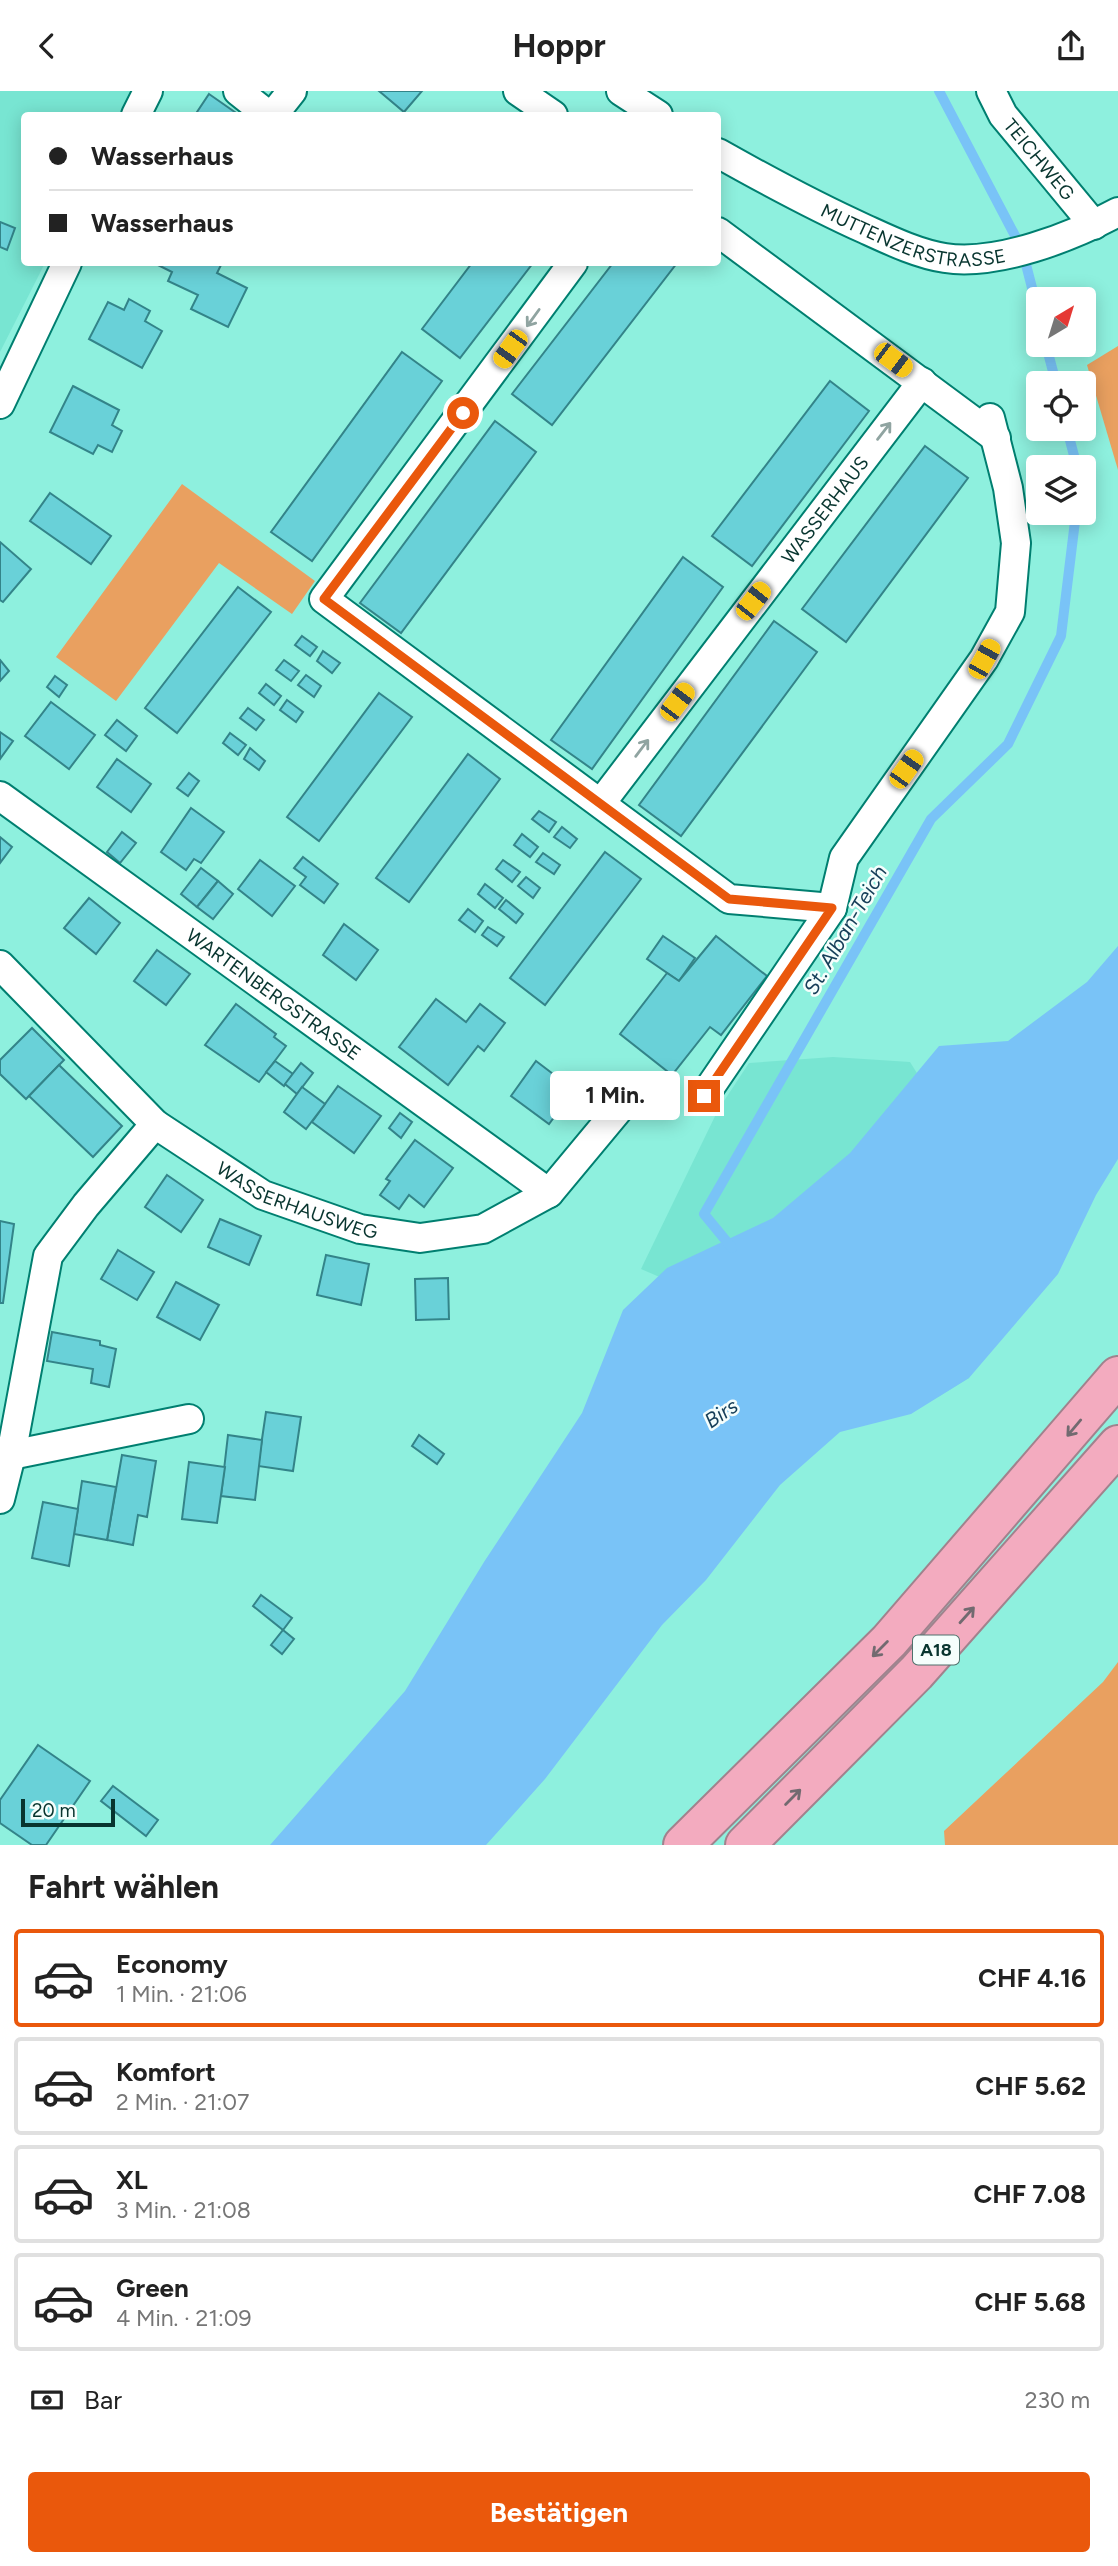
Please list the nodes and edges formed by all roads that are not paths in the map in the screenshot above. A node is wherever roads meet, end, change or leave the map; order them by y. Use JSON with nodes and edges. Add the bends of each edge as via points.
{"nodes":[{"id":1,"x":148,"y":91,"type":"edge"},
{"id":2,"x":238,"y":91,"type":"edge"},
{"id":3,"x":292,"y":91,"type":"edge"},
{"id":4,"x":518,"y":91,"type":"edge"},
{"id":5,"x":621,"y":91,"type":"edge"},
{"id":6,"x":991,"y":91,"type":"edge"},
{"id":7,"x":138,"y":112,"type":"edge"},
{"id":8,"x":267,"y":112,"type":"edge"},
{"id":9,"x":274,"y":112,"type":"edge"},
{"id":10,"x":549,"y":112,"type":"edge"},
{"id":11,"x":653,"y":112,"type":"edge"},
{"id":12,"x":721,"y":155,"type":"edge"},
{"id":13,"x":1106,"y":219,"type":"edge"},
{"id":14,"x":721,"y":234,"type":"edge"},
{"id":15,"x":66,"y":266,"type":"edge"},
{"id":16,"x":571,"y":266,"type":"edge"},
{"id":17,"x":922,"y":382,"type":"junction"},
{"id":18,"x":0,"y":404,"type":"edge"},
{"id":19,"x":0,"y":796,"type":"edge"},
{"id":20,"x":601,"y":803,"type":"junction"},
{"id":21,"x":832,"y":908,"type":"junction"},
{"id":22,"x":0,"y":965,"type":"edge"},
{"id":23,"x":704,"y":1096,"type":"dead end"},
{"id":24,"x":623,"y":1104,"type":"dead end"},
{"id":25,"x":155,"y":1123,"type":"junction"},
{"id":26,"x":548,"y":1193,"type":"junction"},
{"id":27,"x":1118,"y":1376,"type":"edge"},
{"id":28,"x":188,"y":1419,"type":"dead end"},
{"id":29,"x":1118,"y":1445,"type":"edge"},
{"id":30,"x":11,"y":1455,"type":"junction"},
{"id":31,"x":0,"y":1499,"type":"edge"},
{"id":32,"x":683,"y":1845,"type":"edge"},
{"id":33,"x":745,"y":1845,"type":"edge"}],
"edges":[{"from":1,"to":7,"type":"street"},
{"from":2,"to":8,"type":"street"},
{"from":3,"to":9,"type":"street"},
{"from":4,"to":10,"type":"street"},
{"from":5,"to":11,"type":"street"},
{"from":6,"to":13,"type":"street","name":"TEICHWEG","via":[[1003,115]]},
{"from":12,"to":13,"type":"street","name":"MUTTENZERSTRASSE","via":[[805,202],[891,241],[945,258],[993,258]]},
{"from":14,"to":17,"type":"street"},
{"from":15,"to":18,"type":"street"},
{"from":16,"to":20,"type":"street","one_way":true,"via":[[324,599]]},
{"from":20,"to":17,"type":"street","name":"WASSERHAUS","one_way":true},
{"from":17,"to":21,"type":"street","via":[[993,428],[1016,543],[1010,612],[984,659],[844,858]]},
{"from":19,"to":26,"type":"street","name":"WARTENBERGSTRASSE"},
{"from":20,"to":21,"type":"street","via":[[729,899]]},
{"from":21,"to":23,"type":"street"},
{"from":22,"to":25,"type":"street","name":"WASSERHAUSWEG"},
{"from":24,"to":26,"type":"street","name":"WASSERHAUSWEG"},
{"from":25,"to":26,"type":"street","name":"WASSERHAUSWEG","via":[[263,1195],[360,1229],[420,1238],[482,1229]]},
{"from":25,"to":30,"type":"street","via":[[48,1256]]},
{"from":27,"to":32,"type":"highway","number":"A18","one_way":true,"via":[[889,1641]]},
{"from":28,"to":30,"type":"street"},
{"from":33,"to":29,"type":"highway","number":"A18","one_way":true,"via":[[916,1672]]},
{"from":30,"to":31,"type":"street"}]}
